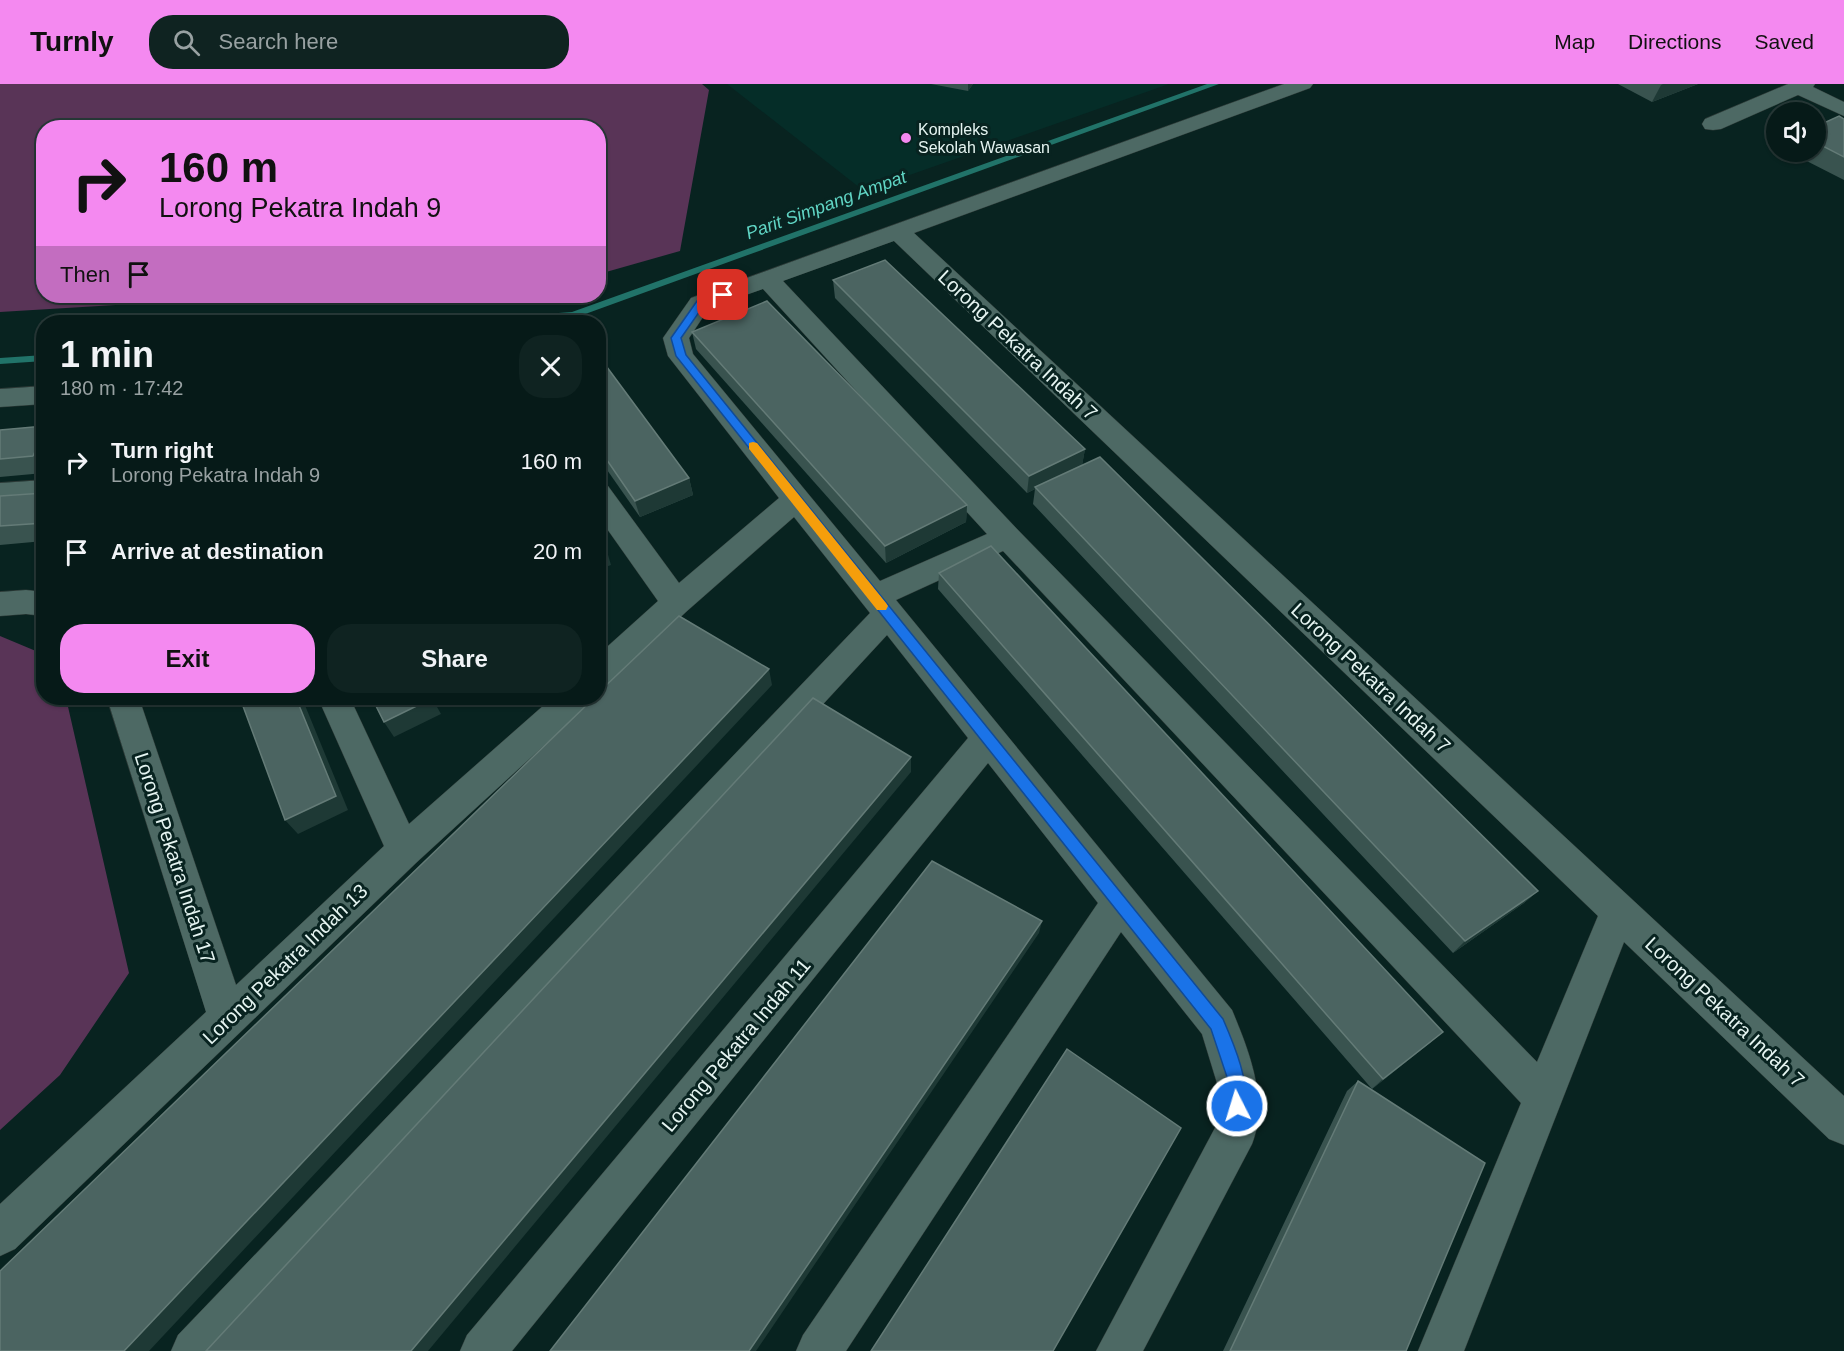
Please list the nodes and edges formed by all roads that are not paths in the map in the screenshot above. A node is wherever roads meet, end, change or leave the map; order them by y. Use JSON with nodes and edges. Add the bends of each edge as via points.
{"nodes":[{"id":1,"x":1303,"y":84,"type":"edge"},
{"id":2,"x":1801,"y":86,"type":"edge"},
{"id":3,"x":1844,"y":110,"type":"edge"},
{"id":4,"x":1713,"y":124,"type":"dead end"},
{"id":5,"x":899,"y":232,"type":"junction"},
{"id":6,"x":767,"y":279,"type":"junction"},
{"id":7,"x":36,"y":396,"type":"edge"},
{"id":8,"x":0,"y":398,"type":"edge"},
{"id":9,"x":36,"y":491,"type":"edge"},
{"id":10,"x":0,"y":493,"type":"edge"},
{"id":11,"x":796,"y":499,"type":"junction"},
{"id":12,"x":606,"y":504,"type":"edge"},
{"id":13,"x":1007,"y":537,"type":"junction"},
{"id":14,"x":36,"y":603,"type":"edge"},
{"id":15,"x":676,"y":603,"type":"junction"},
{"id":16,"x":0,"y":604,"type":"edge"},
{"id":17,"x":881,"y":605,"type":"junction"},
{"id":18,"x":606,"y":668,"type":"edge"},
{"id":19,"x":125,"y":705,"type":"edge"},
{"id":20,"x":337,"y":705,"type":"edge"},
{"id":21,"x":554,"y":705,"type":"edge"},
{"id":22,"x":988,"y":739,"type":"junction"},
{"id":23,"x":404,"y":851,"type":"junction"},
{"id":24,"x":1119,"y":903,"type":"junction"},
{"id":25,"x":1618,"y":911,"type":"junction"},
{"id":26,"x":228,"y":1019,"type":"junction"},
{"id":27,"x":1543,"y":1096,"type":"junction"},
{"id":28,"x":1844,"y":1124,"type":"edge"},
{"id":29,"x":0,"y":1234,"type":"edge"},
{"id":30,"x":194,"y":1351,"type":"edge"},
{"id":31,"x":483,"y":1351,"type":"edge"},
{"id":32,"x":819,"y":1351,"type":"edge"},
{"id":33,"x":1119,"y":1351,"type":"edge"},
{"id":34,"x":1441,"y":1351,"type":"edge"}],
"edges":[{"from":1,"to":5,"type":"street"},
{"from":2,"to":3,"type":"street"},
{"from":2,"to":4,"type":"street"},
{"from":5,"to":6,"type":"street"},
{"from":5,"to":25,"type":"street","name":"Lorong Pekatra Indah 7"},
{"from":6,"to":11,"type":"street","via":[[700,303],[676,338],[681,356]]},
{"from":6,"to":13,"type":"street"},
{"from":7,"to":8,"type":"street"},
{"from":9,"to":10,"type":"street"},
{"from":11,"to":15,"type":"street"},
{"from":11,"to":17,"type":"street"},
{"from":12,"to":15,"type":"street"},
{"from":13,"to":17,"type":"street"},
{"from":13,"to":27,"type":"street"},
{"from":14,"to":16,"type":"street"},
{"from":15,"to":18,"type":"street"},
{"from":17,"to":22,"type":"street"},
{"from":17,"to":30,"type":"street"},
{"from":19,"to":26,"type":"street","name":"Lorong Pekatra Indah 17"},
{"from":20,"to":23,"type":"street"},
{"from":21,"to":23,"type":"street","name":"Lorong Pekatra Indah 13"},
{"from":22,"to":24,"type":"street"},
{"from":22,"to":31,"type":"street","name":"Lorong Pekatra Indah 11"},
{"from":23,"to":26,"type":"street","name":"Lorong Pekatra Indah 13"},
{"from":24,"to":32,"type":"street"},
{"from":24,"to":33,"type":"street","via":[[1218,1024],[1237,1083],[1238,1129]]},
{"from":25,"to":27,"type":"street"},
{"from":25,"to":28,"type":"street","name":"Lorong Pekatra Indah 7"},
{"from":26,"to":29,"type":"street","name":"Lorong Pekatra Indah 13"},
{"from":27,"to":34,"type":"street"}]}
